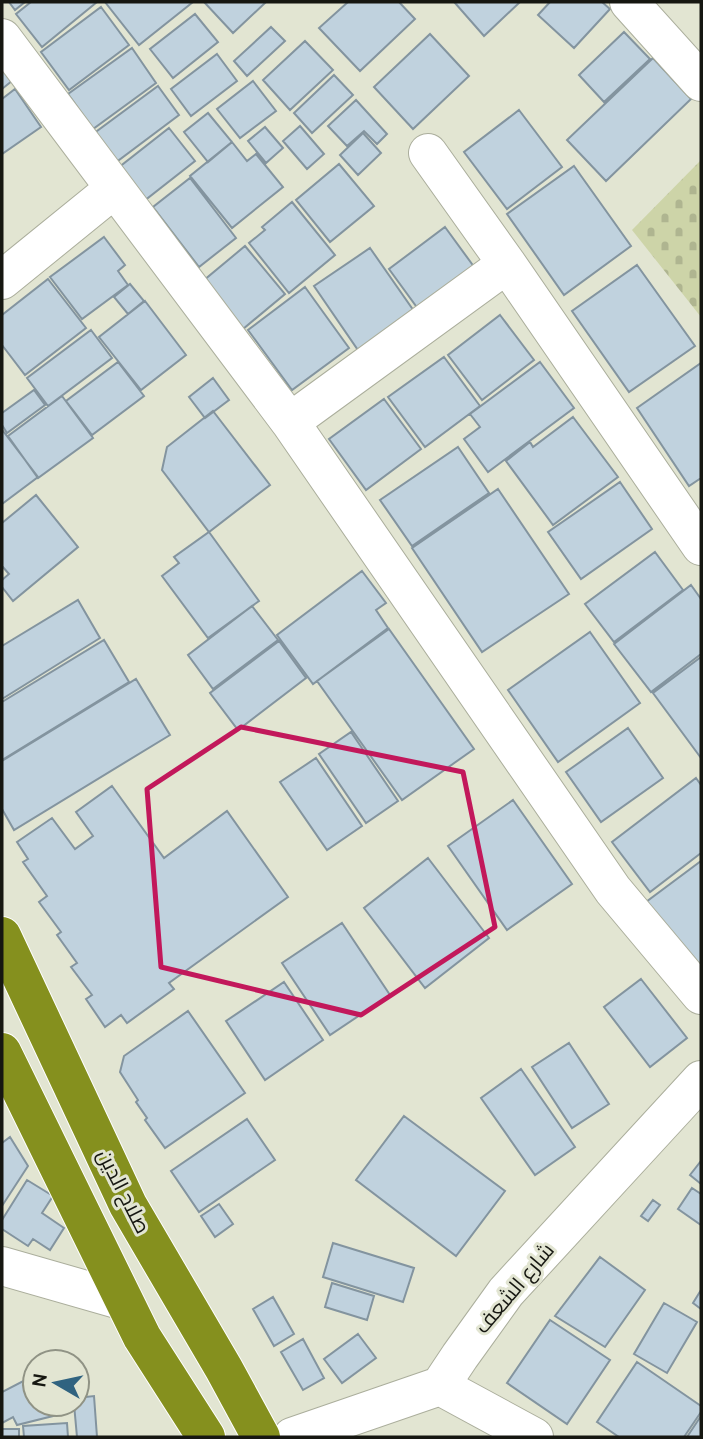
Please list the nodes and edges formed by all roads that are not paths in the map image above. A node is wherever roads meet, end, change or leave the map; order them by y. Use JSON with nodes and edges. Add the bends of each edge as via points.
{"nodes":[{"id":1,"x":629,"y":2,"type":"edge"},
{"id":2,"x":2,"y":38,"type":"edge"},
{"id":3,"x":701,"y":82,"type":"edge"},
{"id":4,"x":428,"y":153,"type":"dead end"},
{"id":5,"x":114,"y":189,"type":"junction"},
{"id":6,"x":507,"y":264,"type":"junction"},
{"id":7,"x":2,"y":281,"type":"edge"},
{"id":8,"x":290,"y":422,"type":"junction"},
{"id":9,"x":701,"y":546,"type":"edge"},
{"id":10,"x":2,"y":936,"type":"edge"},
{"id":11,"x":701,"y":995,"type":"edge"},
{"id":12,"x":2,"y":1052,"type":"edge"},
{"id":13,"x":701,"y":1080,"type":"edge"},
{"id":14,"x":2,"y":1266,"type":"edge"},
{"id":15,"x":124,"y":1301,"type":"junction"},
{"id":16,"x":440,"y":1386,"type":"junction"},
{"id":17,"x":176,"y":1391,"type":"junction"},
{"id":18,"x":186,"y":1437,"type":"edge"},
{"id":19,"x":206,"y":1437,"type":"edge"},
{"id":20,"x":261,"y":1437,"type":"edge"},
{"id":21,"x":292,"y":1437,"type":"edge"},
{"id":22,"x":534,"y":1437,"type":"edge"}],
"edges":[{"from":1,"to":3,"type":"street"},
{"from":2,"to":5,"type":"street"},
{"from":4,"to":6,"type":"street"},
{"from":5,"to":7,"type":"street"},
{"from":5,"to":8,"type":"street"},
{"from":6,"to":8,"type":"street"},
{"from":6,"to":9,"type":"street"},
{"from":8,"to":11,"type":"street","via":[[613,890]]},
{"from":10,"to":20,"type":"highway","name":"صلاح الدين","via":[[128,1205]]},
{"from":12,"to":15,"type":"highway"},
{"from":13,"to":16,"type":"street","name":"شارع الشعف","via":[[506,1293]]},
{"from":14,"to":15,"type":"street"},
{"from":15,"to":17,"type":"highway"},
{"from":16,"to":21,"type":"street"},
{"from":16,"to":22,"type":"street"},
{"from":17,"to":18,"type":"highway"},
{"from":17,"to":19,"type":"highway"}]}
